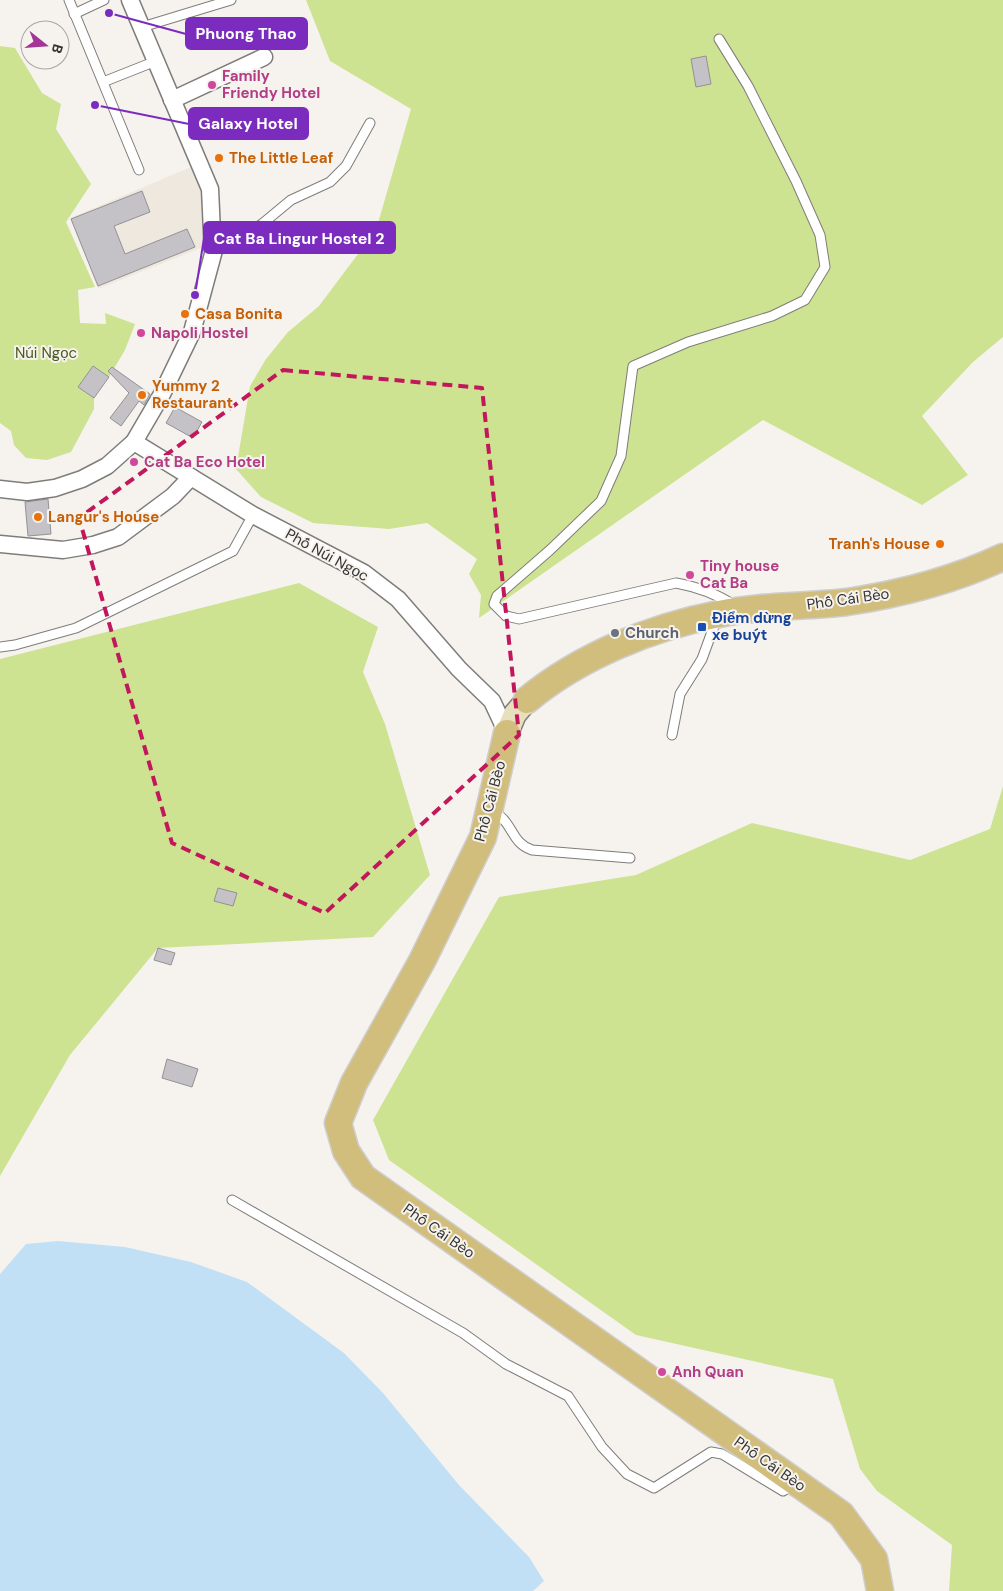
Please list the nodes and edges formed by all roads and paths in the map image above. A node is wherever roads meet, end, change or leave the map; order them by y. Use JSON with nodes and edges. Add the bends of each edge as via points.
{"nodes":[{"id":1,"x":69,"y":0,"type":"edge"},
{"id":2,"x":104,"y":0,"type":"edge"},
{"id":3,"x":130,"y":0,"type":"edge"},
{"id":4,"x":229,"y":0,"type":"edge"},
{"id":5,"x":74,"y":14,"type":"junction"},
{"id":6,"x":142,"y":27,"type":"junction"},
{"id":7,"x":719,"y":38,"type":"dead end"},
{"id":8,"x":264,"y":57,"type":"dead end"},
{"id":9,"x":156,"y":61,"type":"junction"},
{"id":10,"x":103,"y":82,"type":"junction"},
{"id":11,"x":172,"y":100,"type":"junction"},
{"id":12,"x":370,"y":123,"type":"dead end"},
{"id":13,"x":139,"y":170,"type":"dead end"},
{"id":14,"x":213,"y":254,"type":"junction"},
{"id":15,"x":134,"y":442,"type":"junction"},
{"id":16,"x":191,"y":477,"type":"junction"},
{"id":17,"x":0,"y":489,"type":"edge"},
{"id":18,"x":253,"y":515,"type":"junction"},
{"id":19,"x":0,"y":544,"type":"edge"},
{"id":20,"x":1003,"y":557,"type":"edge"},
{"id":21,"x":730,"y":612,"type":"junction"},
{"id":22,"x":0,"y":647,"type":"edge"},
{"id":23,"x":527,"y":700,"type":"junction"},
{"id":24,"x":492,"y":701,"type":"junction"},
{"id":25,"x":507,"y":733,"type":"junction"},
{"id":26,"x":672,"y":735,"type":"dead end"},
{"id":27,"x":489,"y":810,"type":"junction"},
{"id":28,"x":630,"y":858,"type":"dead end"},
{"id":29,"x":232,"y":1200,"type":"dead end"},
{"id":30,"x":796,"y":1482,"type":"junction"},
{"id":31,"x":880,"y":1591,"type":"edge"}],
"edges":[{"from":1,"to":5,"type":"lane"},
{"from":2,"to":5,"type":"lane"},
{"from":3,"to":6,"type":"street"},
{"from":4,"to":6,"type":"lane"},
{"from":5,"to":10,"type":"lane"},
{"from":6,"to":9,"type":"street"},
{"from":7,"to":21,"type":"lane","via":[[748,86],[796,181],[820,235],[825,268],[805,300],[772,316],[688,342],[633,366],[621,456],[601,501],[497,596],[494,604],[506,616],[519,619],[676,583],[702,588],[720,596]]},
{"from":8,"to":11,"type":"street"},
{"from":9,"to":10,"type":"lane"},
{"from":9,"to":11,"type":"street"},
{"from":10,"to":13,"type":"lane"},
{"from":11,"to":14,"type":"street","via":[[210,188]]},
{"from":12,"to":14,"type":"lane","via":[[346,166],[330,182],[291,200],[262,224]]},
{"from":14,"to":15,"type":"street","via":[[192,332]]},
{"from":15,"to":16,"type":"street","name":"Phố Núi Ngọc"},
{"from":15,"to":17,"type":"street","via":[[107,466],[82,479],[56,488],[28,492]]},
{"from":16,"to":18,"type":"street","name":"Phố Núi Ngọc"},
{"from":16,"to":19,"type":"street","via":[[118,538],[63,550]]},
{"from":18,"to":22,"type":"lane","via":[[233,551],[76,628]]},
{"from":18,"to":24,"type":"street","name":"Phố Núi Ngọc","via":[[364,573],[398,598],[459,670]]},
{"from":20,"to":21,"type":"main road","name":"Phố Cái Bèo","via":[[972,572],[912,590],[847,602]]},
{"from":21,"to":23,"type":"main road","name":"Phố Cái Bèo","via":[[658,631],[602,652],[544,686]]},
{"from":21,"to":26,"type":"lane","via":[[680,694]]},
{"from":23,"to":24,"type":"street","via":[[512,703]]},
{"from":23,"to":25,"type":"main road","name":"Phố Cái Bèo","via":[[514,714]]},
{"from":24,"to":25,"type":"street"},
{"from":25,"to":27,"type":"main road","name":"Phố Cái Bèo"},
{"from":27,"to":28,"type":"lane","via":[[504,817],[520,844],[532,850]]},
{"from":27,"to":30,"type":"main road","name":"Phố Cái Bèo","via":[[483,837],[422,961],[354,1083],[338,1123],[346,1150],[363,1177]]},
{"from":29,"to":30,"type":"lane","via":[[463,1333],[506,1364],[568,1396],[602,1447],[627,1474],[654,1488],[711,1452],[722,1454],[783,1491]]},
{"from":30,"to":31,"type":"main road","name":"Phố Cái Bèo","via":[[841,1514],[874,1559]]}]}
